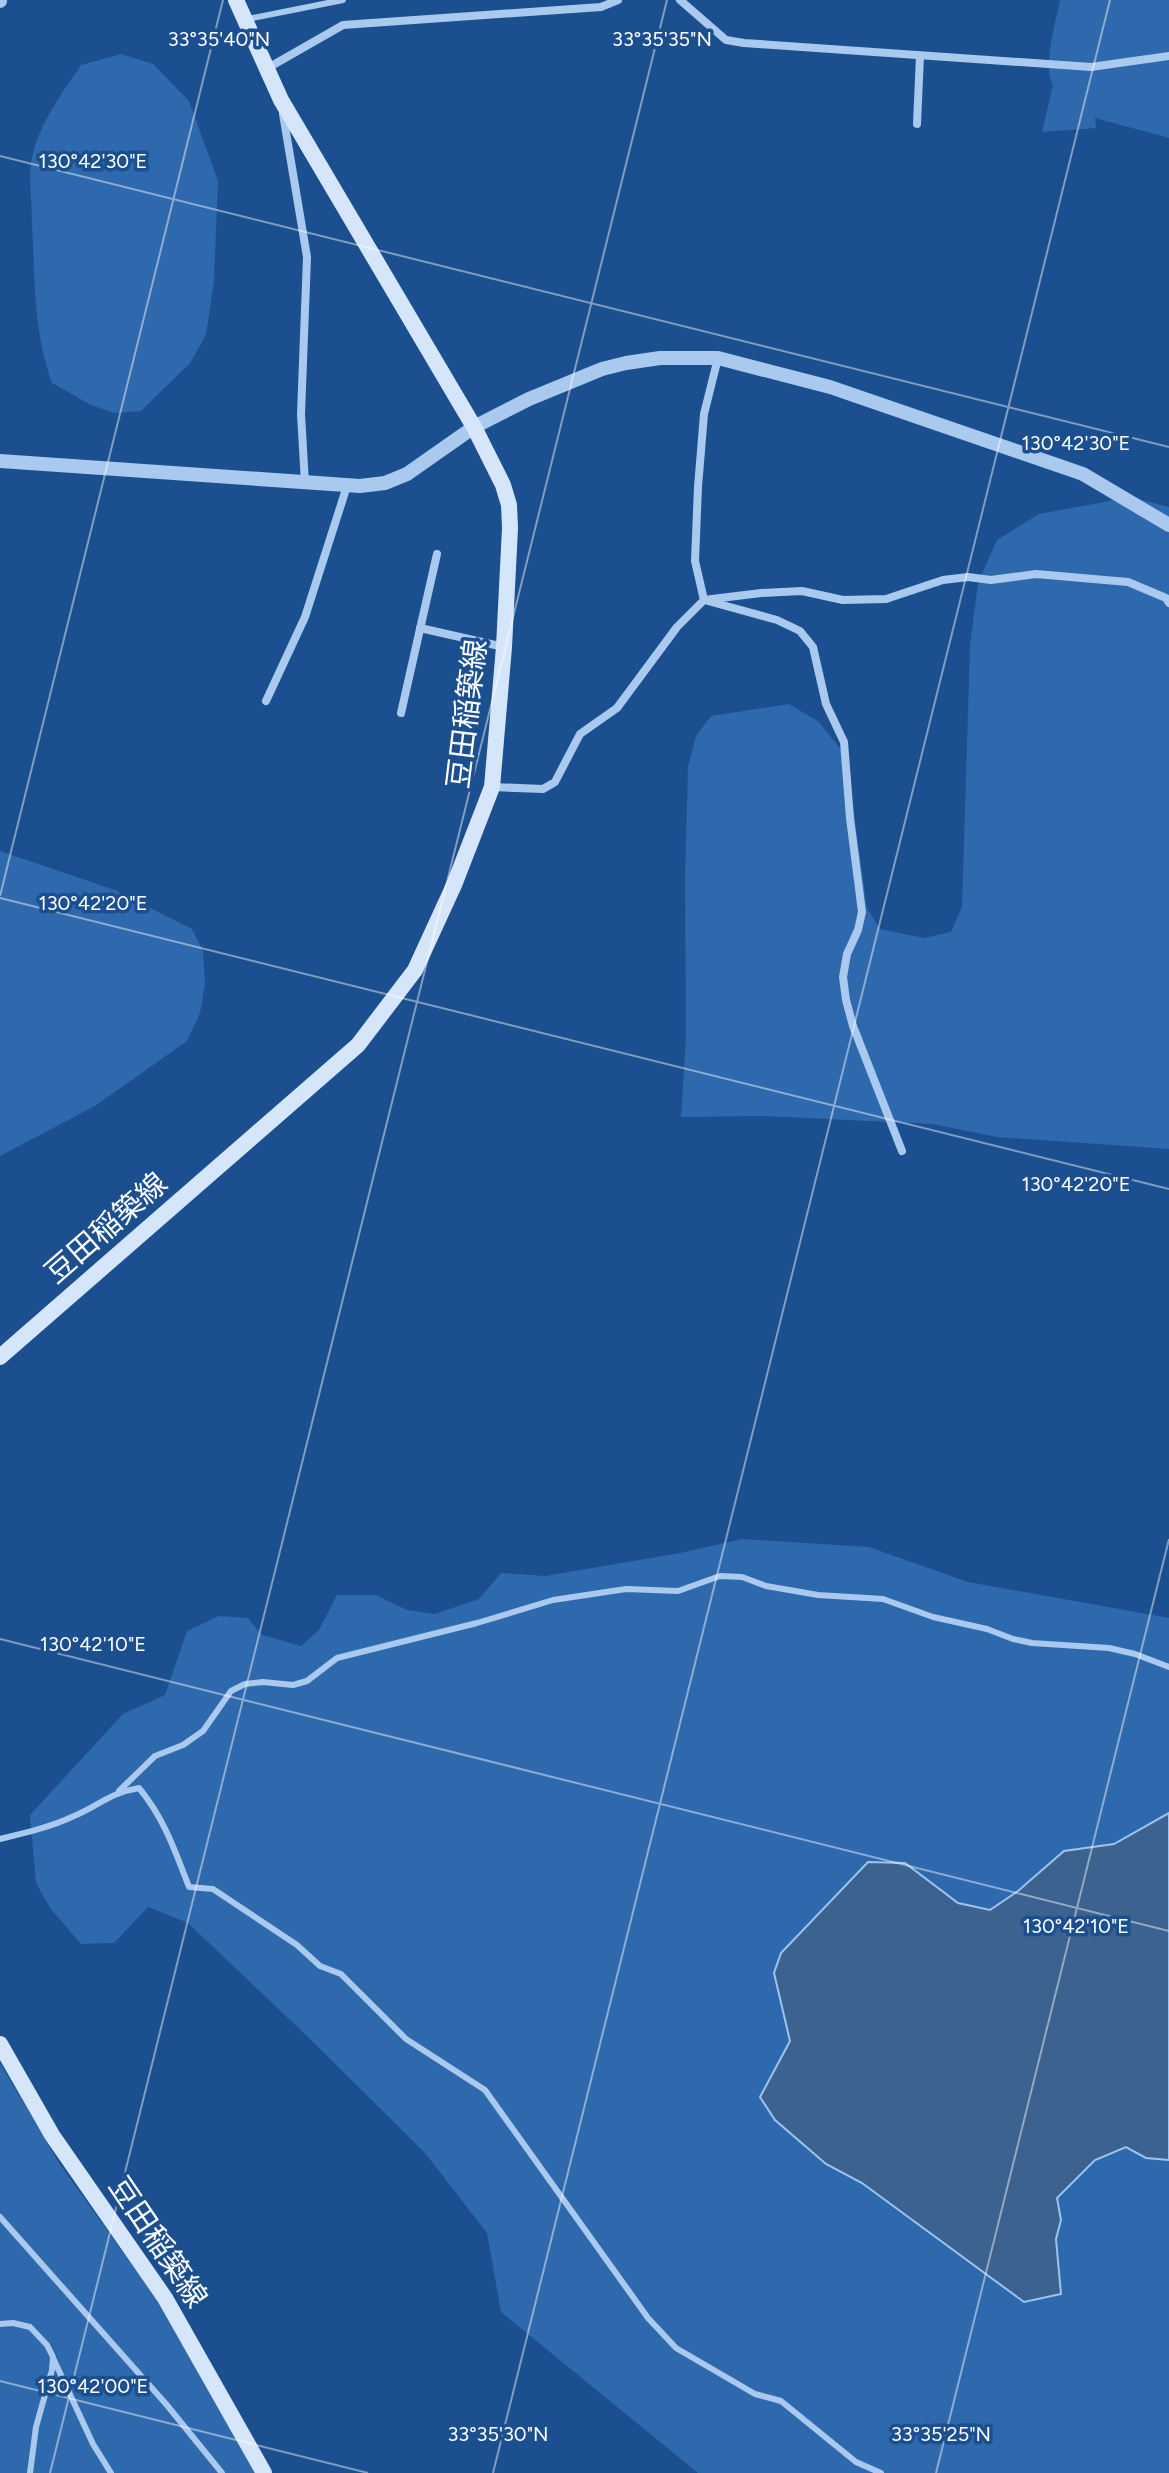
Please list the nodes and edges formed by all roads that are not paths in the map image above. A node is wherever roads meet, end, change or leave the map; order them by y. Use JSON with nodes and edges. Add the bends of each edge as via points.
{"nodes":[{"id":1,"x":236,"y":0,"type":"edge"},
{"id":2,"x":343,"y":0,"type":"edge"},
{"id":3,"x":618,"y":0,"type":"edge"},
{"id":4,"x":680,"y":0,"type":"edge"},
{"id":5,"x":245,"y":20,"type":"junction"},
{"id":6,"x":920,"y":56,"type":"junction"},
{"id":7,"x":1169,"y":56,"type":"edge"},
{"id":8,"x":266,"y":70,"type":"junction"},
{"id":9,"x":281,"y":100,"type":"junction"},
{"id":10,"x":917,"y":124,"type":"dead end"},
{"id":11,"x":718,"y":358,"type":"junction"},
{"id":12,"x":474,"y":427,"type":"junction"},
{"id":13,"x":0,"y":461,"type":"edge"},
{"id":14,"x":305,"y":483,"type":"junction"},
{"id":15,"x":347,"y":486,"type":"junction"},
{"id":16,"x":1169,"y":525,"type":"edge"},
{"id":17,"x":437,"y":554,"type":"dead end"},
{"id":18,"x":704,"y":600,"type":"junction"},
{"id":19,"x":1169,"y":603,"type":"edge"},
{"id":20,"x":420,"y":628,"type":"junction"},
{"id":21,"x":504,"y":647,"type":"junction"},
{"id":22,"x":266,"y":701,"type":"dead end"},
{"id":23,"x":401,"y":713,"type":"dead end"},
{"id":24,"x":492,"y":787,"type":"junction"},
{"id":25,"x":902,"y":1151,"type":"dead end"},
{"id":26,"x":0,"y":1357,"type":"edge"},
{"id":27,"x":1169,"y":1667,"type":"edge"},
{"id":28,"x":119,"y":1791,"type":"junction"},
{"id":29,"x":0,"y":1839,"type":"edge"},
{"id":30,"x":0,"y":2044,"type":"edge"},
{"id":31,"x":0,"y":2217,"type":"edge"},
{"id":32,"x":0,"y":2324,"type":"edge"},
{"id":33,"x":53,"y":2357,"type":"junction"},
{"id":34,"x":30,"y":2473,"type":"edge"},
{"id":35,"x":111,"y":2473,"type":"edge"},
{"id":36,"x":222,"y":2473,"type":"edge"},
{"id":37,"x":264,"y":2473,"type":"edge"},
{"id":38,"x":881,"y":2473,"type":"edge"}],
"edges":[{"from":1,"to":5,"type":"main road","name":"豆田稲築線"},
{"from":2,"to":5,"type":"lane"},
{"from":3,"to":8,"type":"street","via":[[601,7],[343,25]]},
{"from":4,"to":6,"type":"street","via":[[726,40]]},
{"from":5,"to":8,"type":"main road","name":"豆田稲築線"},
{"from":6,"to":7,"type":"street","via":[[1091,67]]},
{"from":6,"to":10,"type":"street"},
{"from":8,"to":9,"type":"main road","name":"豆田稲築線"},
{"from":9,"to":12,"type":"main road","name":"豆田稲築線"},
{"from":9,"to":14,"type":"street","via":[[307,257],[301,414]]},
{"from":11,"to":12,"type":"street","via":[[660,358],[602,369]]},
{"from":11,"to":16,"type":"street","via":[[830,387],[1083,474]]},
{"from":11,"to":18,"type":"street","via":[[700,446],[695,561]]},
{"from":12,"to":15,"type":"street","via":[[407,474],[385,483]]},
{"from":12,"to":21,"type":"main road","name":"豆田稲築線","via":[[509,505]]},
{"from":13,"to":14,"type":"street"},
{"from":14,"to":15,"type":"street"},
{"from":15,"to":22,"type":"street","via":[[305,617]]},
{"from":17,"to":20,"type":"street"},
{"from":18,"to":19,"type":"street","via":[[802,591],[843,600],[886,599],[943,580],[1036,574],[1128,582]]},
{"from":18,"to":24,"type":"street","via":[[677,627],[617,708],[580,734],[555,782],[543,789]]},
{"from":18,"to":25,"type":"street","via":[[777,620],[800,631],[813,647],[826,704],[844,742],[862,912],[847,954],[846,1000]]},
{"from":20,"to":21,"type":"street"},
{"from":20,"to":23,"type":"street"},
{"from":21,"to":24,"type":"main road","name":"豆田稲築線"},
{"from":24,"to":26,"type":"main road","name":"豆田稲築線","via":[[415,970],[358,1045]]},
{"from":27,"to":28,"type":"lane","via":[[1109,1648],[1013,1639],[883,1599],[818,1595],[720,1576],[678,1591],[626,1589],[553,1600],[337,1658],[293,1685],[245,1684],[231,1691],[203,1731],[155,1756]]},
{"from":28,"to":29,"type":"lane","via":[[75,1816]]},
{"from":28,"to":38,"type":"lane","via":[[139,1788],[153,1805],[189,1887],[213,1889],[320,1966],[341,1974],[406,2039],[485,2090],[648,2318],[676,2348],[755,2394],[781,2401],[856,2462]]},
{"from":30,"to":37,"type":"main road","name":"豆田稲築線","via":[[52,2135],[165,2298]]},
{"from":31,"to":36,"type":"lane"},
{"from":32,"to":33,"type":"lane","via":[[30,2327]]},
{"from":33,"to":34,"type":"lane"},
{"from":33,"to":35,"type":"lane"}]}
